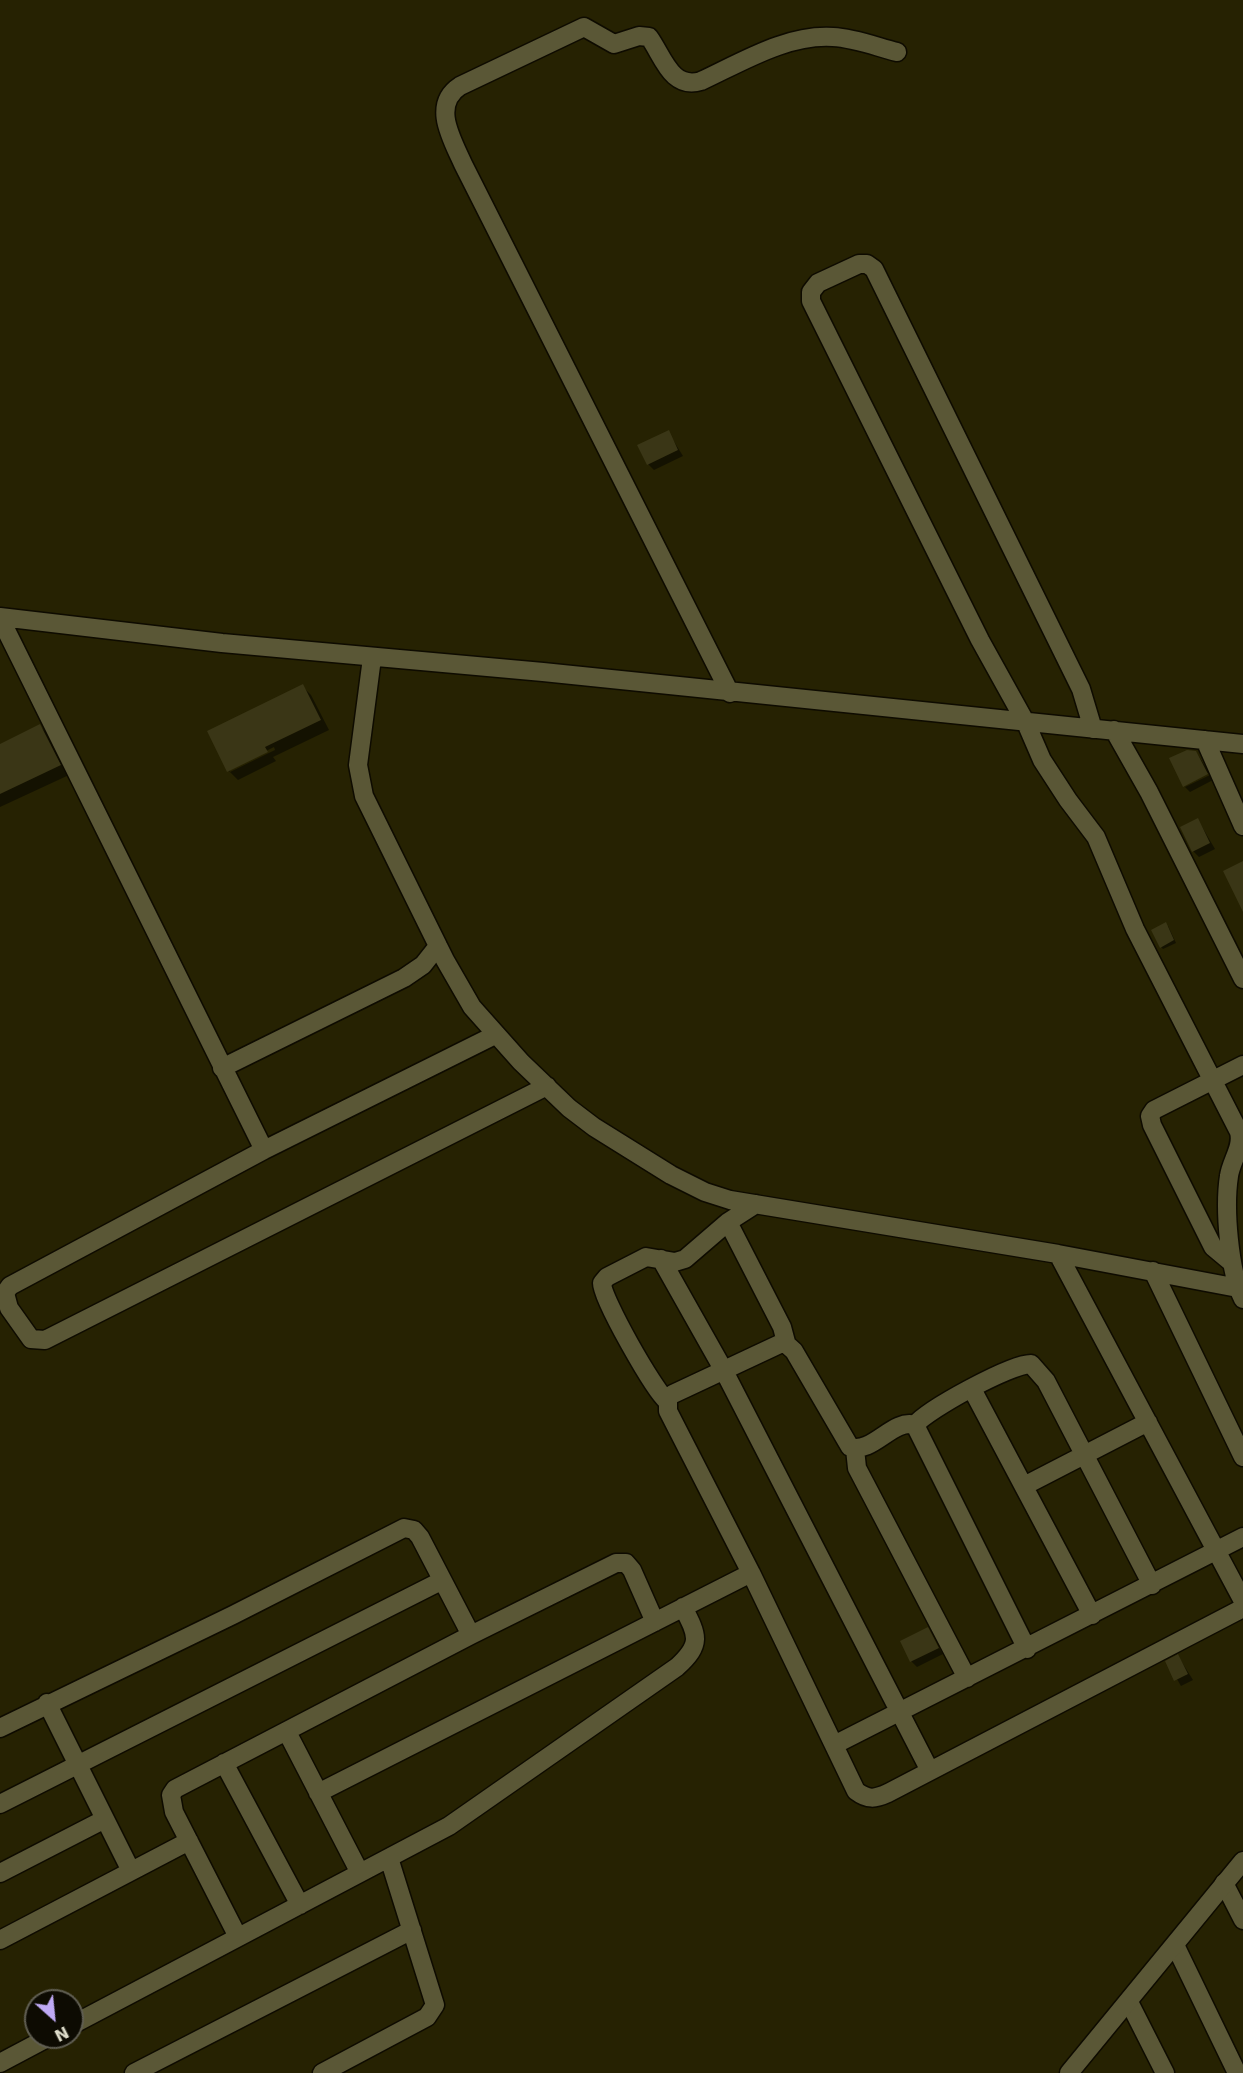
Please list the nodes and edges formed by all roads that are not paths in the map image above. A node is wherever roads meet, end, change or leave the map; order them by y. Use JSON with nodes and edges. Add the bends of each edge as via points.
{"nodes":[{"id":1,"x":897,"y":52,"type":"dead end"},
{"id":2,"x":0,"y":617,"type":"edge"},
{"id":3,"x":372,"y":658,"type":"junction"},
{"id":4,"x":730,"y":693,"type":"junction"},
{"id":5,"x":1026,"y":723,"type":"junction"},
{"id":6,"x":1093,"y":729,"type":"junction"},
{"id":7,"x":1114,"y":730,"type":"junction"},
{"id":8,"x":1205,"y":740,"type":"junction"},
{"id":9,"x":1243,"y":744,"type":"edge"},
{"id":10,"x":1243,"y":826,"type":"edge"},
{"id":11,"x":438,"y":946,"type":"junction"},
{"id":12,"x":1243,"y":979,"type":"edge"},
{"id":13,"x":495,"y":1035,"type":"junction"},
{"id":14,"x":1243,"y":1065,"type":"edge"},
{"id":15,"x":222,"y":1068,"type":"junction"},
{"id":16,"x":1213,"y":1081,"type":"junction"},
{"id":17,"x":547,"y":1086,"type":"junction"},
{"id":18,"x":264,"y":1150,"type":"junction"},
{"id":19,"x":756,"y":1204,"type":"junction"},
{"id":20,"x":728,"y":1222,"type":"junction"},
{"id":21,"x":1058,"y":1254,"type":"junction"},
{"id":22,"x":661,"y":1259,"type":"junction"},
{"id":23,"x":1231,"y":1262,"type":"junction"},
{"id":24,"x":1154,"y":1271,"type":"junction"},
{"id":25,"x":1241,"y":1292,"type":"edge"},
{"id":26,"x":786,"y":1342,"type":"junction"},
{"id":27,"x":723,"y":1369,"type":"junction"},
{"id":28,"x":972,"y":1389,"type":"junction"},
{"id":29,"x":667,"y":1401,"type":"junction"},
{"id":30,"x":1148,"y":1422,"type":"junction"},
{"id":31,"x":915,"y":1425,"type":"junction"},
{"id":32,"x":855,"y":1449,"type":"junction"},
{"id":33,"x":1085,"y":1455,"type":"junction"},
{"id":34,"x":1243,"y":1457,"type":"edge"},
{"id":35,"x":1023,"y":1486,"type":"junction"},
{"id":36,"x":1243,"y":1537,"type":"edge"},
{"id":37,"x":1217,"y":1551,"type":"junction"},
{"id":38,"x":751,"y":1573,"type":"junction"},
{"id":39,"x":441,"y":1581,"type":"junction"},
{"id":40,"x":1152,"y":1584,"type":"junction"},
{"id":41,"x":1243,"y":1601,"type":"edge"},
{"id":42,"x":683,"y":1607,"type":"junction"},
{"id":43,"x":1243,"y":1608,"type":"edge"},
{"id":44,"x":1092,"y":1615,"type":"junction"},
{"id":45,"x":655,"y":1622,"type":"junction"},
{"id":46,"x":471,"y":1635,"type":"junction"},
{"id":47,"x":1027,"y":1649,"type":"junction"},
{"id":48,"x":968,"y":1678,"type":"junction"},
{"id":49,"x":47,"y":1703,"type":"junction"},
{"id":50,"x":899,"y":1712,"type":"junction"},
{"id":51,"x":0,"y":1728,"type":"edge"},
{"id":52,"x":287,"y":1732,"type":"junction"},
{"id":53,"x":834,"y":1745,"type":"junction"},
{"id":54,"x":224,"y":1763,"type":"junction"},
{"id":55,"x":77,"y":1765,"type":"junction"},
{"id":56,"x":930,"y":1771,"type":"junction"},
{"id":57,"x":318,"y":1793,"type":"junction"},
{"id":58,"x":0,"y":1804,"type":"edge"},
{"id":59,"x":105,"y":1819,"type":"junction"},
{"id":60,"x":189,"y":1841,"type":"junction"},
{"id":61,"x":389,"y":1858,"type":"junction"},
{"id":62,"x":1243,"y":1861,"type":"edge"},
{"id":63,"x":131,"y":1871,"type":"junction"},
{"id":64,"x":0,"y":1873,"type":"edge"},
{"id":65,"x":360,"y":1873,"type":"junction"},
{"id":66,"x":1224,"y":1883,"type":"junction"},
{"id":67,"x":300,"y":1905,"type":"junction"},
{"id":68,"x":1243,"y":1920,"type":"edge"},
{"id":69,"x":412,"y":1930,"type":"junction"},
{"id":70,"x":238,"y":1937,"type":"junction"},
{"id":71,"x":0,"y":1940,"type":"edge"},
{"id":72,"x":1175,"y":1945,"type":"junction"},
{"id":73,"x":1129,"y":2002,"type":"junction"},
{"id":74,"x":84,"y":2019,"type":"edge"},
{"id":75,"x":26,"y":2049,"type":"edge"},
{"id":76,"x":0,"y":2063,"type":"edge"},
{"id":77,"x":1079,"y":2069,"type":"edge"},
{"id":78,"x":134,"y":2073,"type":"edge"},
{"id":79,"x":322,"y":2073,"type":"edge"},
{"id":80,"x":1165,"y":2073,"type":"edge"},
{"id":81,"x":1237,"y":2073,"type":"edge"}],
"edges":[{"from":1,"to":4,"type":"street","via":[[843,38],[813,38],[787,42],[701,81],[687,83],[669,72],[649,37],[614,44],[584,27],[460,86],[445,103],[447,124],[463,164]]},
{"from":2,"to":3,"type":"street"},
{"from":2,"to":15,"type":"street"},
{"from":3,"to":4,"type":"street"},
{"from":3,"to":11,"type":"street","via":[[359,778],[380,831]]},
{"from":4,"to":5,"type":"street"},
{"from":5,"to":6,"type":"street"},
{"from":5,"to":6,"type":"street","via":[[980,640],[811,301],[813,287],[860,264],[874,269],[886,292],[1081,689]]},
{"from":5,"to":16,"type":"street","via":[[1052,777],[1096,837],[1135,929]]},
{"from":6,"to":7,"type":"street"},
{"from":7,"to":8,"type":"street"},
{"from":7,"to":12,"type":"street"},
{"from":8,"to":9,"type":"street"},
{"from":8,"to":10,"type":"street"},
{"from":11,"to":13,"type":"street","via":[[472,1007]]},
{"from":11,"to":15,"type":"street","via":[[423,965],[404,978]]},
{"from":13,"to":17,"type":"street"},
{"from":13,"to":18,"type":"street"},
{"from":14,"to":16,"type":"street"},
{"from":15,"to":18,"type":"street"},
{"from":16,"to":23,"type":"street","via":[[1241,1137],[1228,1178]]},
{"from":16,"to":23,"type":"street","via":[[1154,1110],[1150,1120],[1214,1246]]},
{"from":17,"to":18,"type":"street","via":[[53,1336],[31,1339],[9,1308],[6,1289]]},
{"from":17,"to":19,"type":"street","via":[[594,1127],[671,1174],[705,1192]]},
{"from":19,"to":20,"type":"street"},
{"from":19,"to":21,"type":"street"},
{"from":20,"to":22,"type":"street","via":[[685,1259]]},
{"from":20,"to":26,"type":"street"},
{"from":21,"to":24,"type":"street"},
{"from":21,"to":30,"type":"street"},
{"from":22,"to":27,"type":"street"},
{"from":22,"to":29,"type":"street","via":[[640,1259],[607,1278],[602,1287],[654,1386]]},
{"from":23,"to":25,"type":"street"},
{"from":24,"to":25,"type":"street"},
{"from":24,"to":34,"type":"street"},
{"from":26,"to":27,"type":"street"},
{"from":26,"to":32,"type":"street","via":[[845,1443]]},
{"from":27,"to":29,"type":"street","via":[[673,1394]]},
{"from":27,"to":50,"type":"street"},
{"from":28,"to":31,"type":"street","via":[[932,1409]]},
{"from":28,"to":33,"type":"street","via":[[1030,1364],[1046,1381]]},
{"from":28,"to":35,"type":"street"},
{"from":29,"to":38,"type":"street","via":[[668,1412]]},
{"from":30,"to":33,"type":"street"},
{"from":30,"to":37,"type":"street"},
{"from":31,"to":32,"type":"street","via":[[905,1425]]},
{"from":31,"to":47,"type":"street"},
{"from":32,"to":48,"type":"street","via":[[856,1468]]},
{"from":33,"to":35,"type":"street"},
{"from":33,"to":40,"type":"street"},
{"from":35,"to":44,"type":"street"},
{"from":36,"to":37,"type":"street"},
{"from":37,"to":40,"type":"street"},
{"from":37,"to":41,"type":"street"},
{"from":38,"to":42,"type":"street"},
{"from":38,"to":53,"type":"street"},
{"from":39,"to":46,"type":"street"},
{"from":39,"to":49,"type":"street","via":[[417,1533],[410,1528],[399,1529],[233,1616]]},
{"from":39,"to":55,"type":"street"},
{"from":40,"to":44,"type":"street"},
{"from":42,"to":45,"type":"street"},
{"from":42,"to":61,"type":"street","via":[[694,1627],[696,1645],[677,1667],[481,1805]]},
{"from":43,"to":56,"type":"street"},
{"from":44,"to":47,"type":"street"},
{"from":45,"to":46,"type":"street","via":[[632,1570],[621,1563]]},
{"from":45,"to":57,"type":"street"},
{"from":46,"to":52,"type":"street"},
{"from":47,"to":48,"type":"street"},
{"from":48,"to":50,"type":"street"},
{"from":49,"to":51,"type":"street"},
{"from":49,"to":55,"type":"street"},
{"from":50,"to":53,"type":"street"},
{"from":50,"to":56,"type":"street"},
{"from":52,"to":54,"type":"street"},
{"from":52,"to":57,"type":"street"},
{"from":53,"to":56,"type":"street","via":[[856,1791],[864,1797],[878,1797]]},
{"from":54,"to":60,"type":"street","via":[[171,1795],[174,1812]]},
{"from":54,"to":67,"type":"street"},
{"from":55,"to":58,"type":"street"},
{"from":55,"to":59,"type":"street"},
{"from":57,"to":65,"type":"street"},
{"from":59,"to":63,"type":"street"},
{"from":59,"to":64,"type":"street"},
{"from":60,"to":63,"type":"street"},
{"from":60,"to":70,"type":"street"},
{"from":61,"to":65,"type":"street"},
{"from":61,"to":69,"type":"street"},
{"from":62,"to":66,"type":"street"},
{"from":63,"to":71,"type":"street"},
{"from":65,"to":67,"type":"street"},
{"from":66,"to":68,"type":"street"},
{"from":66,"to":72,"type":"street"},
{"from":67,"to":70,"type":"street"},
{"from":69,"to":78,"type":"street"},
{"from":69,"to":79,"type":"street","via":[[434,1995],[433,2012]]},
{"from":70,"to":74,"type":"street"},
{"from":72,"to":73,"type":"street"},
{"from":72,"to":81,"type":"street"},
{"from":73,"to":77,"type":"street"},
{"from":73,"to":80,"type":"street"},
{"from":75,"to":76,"type":"street"}]}
